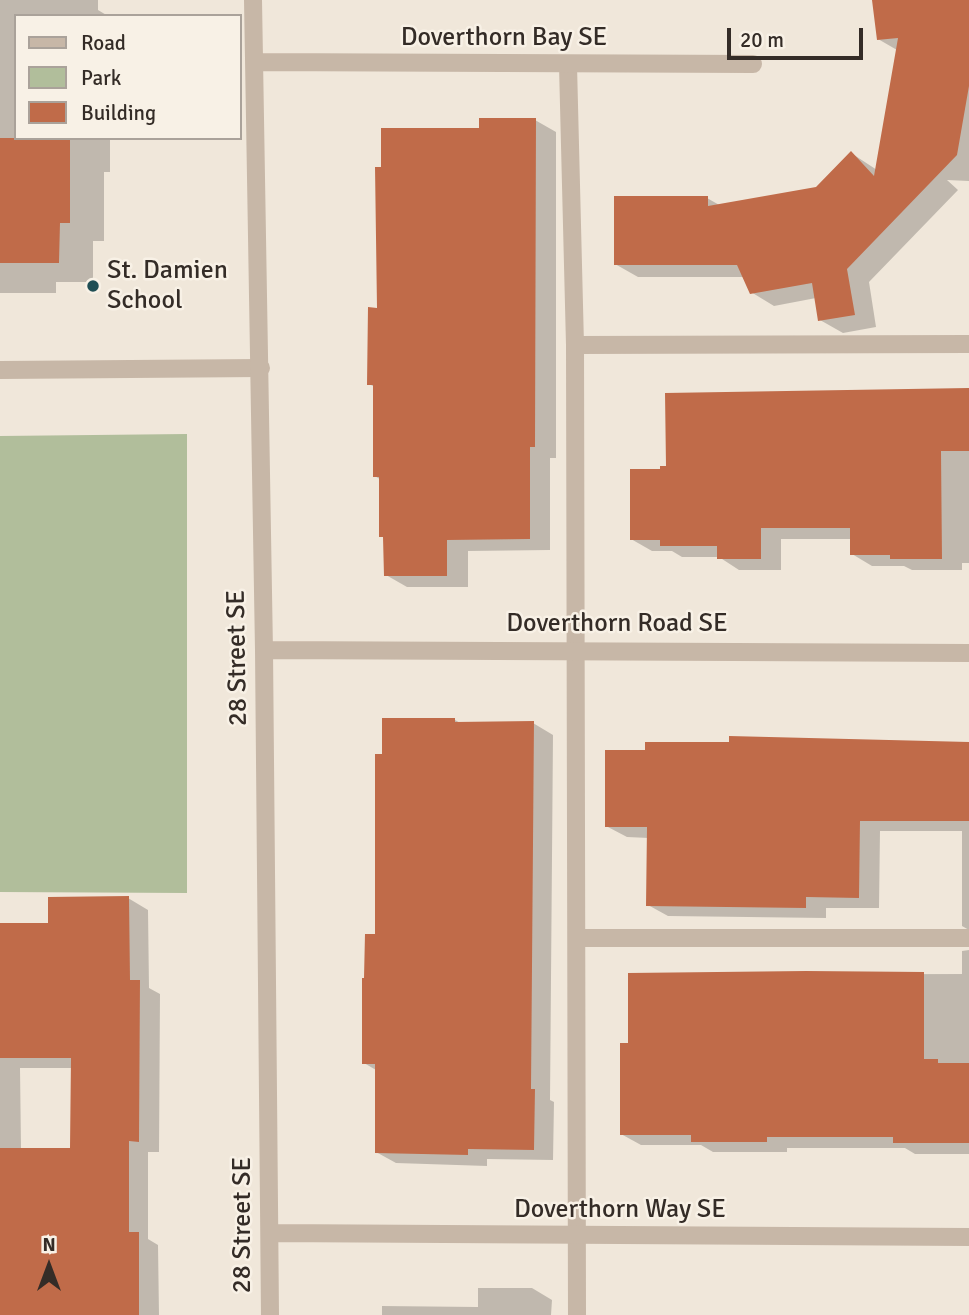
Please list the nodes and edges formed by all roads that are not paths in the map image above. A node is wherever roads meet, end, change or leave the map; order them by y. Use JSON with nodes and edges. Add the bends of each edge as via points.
{"nodes":[{"id":1,"x":254,"y":0,"type":"edge"},
{"id":2,"x":254,"y":62,"type":"junction"},
{"id":3,"x":753,"y":64,"type":"dead end"},
{"id":4,"x":568,"y":65,"type":"junction"},
{"id":5,"x":969,"y":344,"type":"edge"},
{"id":6,"x":575,"y":345,"type":"junction"},
{"id":7,"x":261,"y":369,"type":"junction"},
{"id":8,"x":0,"y":370,"type":"edge"},
{"id":9,"x":576,"y":649,"type":"junction"},
{"id":10,"x":264,"y":650,"type":"junction"},
{"id":11,"x":969,"y":653,"type":"edge"},
{"id":12,"x":578,"y":938,"type":"junction"},
{"id":13,"x":969,"y":938,"type":"edge"},
{"id":14,"x":270,"y":1233,"type":"junction"},
{"id":15,"x":577,"y":1237,"type":"junction"},
{"id":16,"x":969,"y":1237,"type":"edge"},
{"id":17,"x":270,"y":1315,"type":"edge"},
{"id":18,"x":577,"y":1315,"type":"edge"}],
"edges":[{"from":1,"to":2,"type":"street","name":"28 Street SE"},
{"from":2,"to":4,"type":"street","name":"Doverthorn Bay SE"},
{"from":2,"to":7,"type":"street","name":"28 Street SE"},
{"from":3,"to":4,"type":"street","name":"Doverthorn Bay SE"},
{"from":4,"to":6,"type":"street"},
{"from":5,"to":6,"type":"street"},
{"from":6,"to":9,"type":"street"},
{"from":7,"to":8,"type":"street"},
{"from":7,"to":10,"type":"street","name":"28 Street SE"},
{"from":9,"to":10,"type":"street","name":"Doverthorn Road SE"},
{"from":9,"to":11,"type":"street","name":"Doverthorn Road SE"},
{"from":9,"to":12,"type":"street"},
{"from":10,"to":14,"type":"street","name":"28 Street SE"},
{"from":12,"to":13,"type":"street"},
{"from":12,"to":15,"type":"street"},
{"from":14,"to":15,"type":"street","name":"Doverthorn Way SE"},
{"from":14,"to":17,"type":"street","name":"28 Street SE"},
{"from":15,"to":16,"type":"street","name":"Doverthorn Way SE"},
{"from":15,"to":18,"type":"street"}]}
